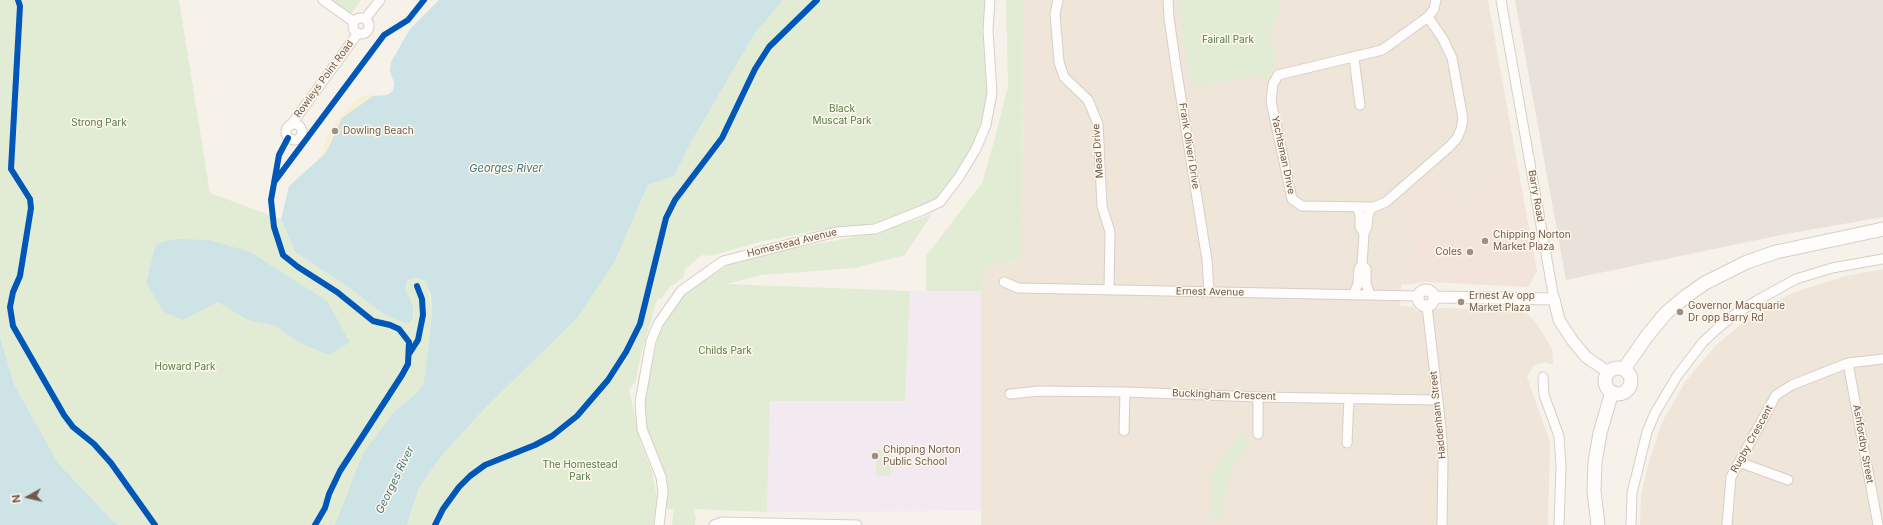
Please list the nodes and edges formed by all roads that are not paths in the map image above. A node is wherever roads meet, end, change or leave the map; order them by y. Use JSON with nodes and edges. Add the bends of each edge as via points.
{"nodes":[{"id":1,"x":323,"y":0,"type":"edge"},
{"id":2,"x":380,"y":0,"type":"edge"},
{"id":3,"x":990,"y":0,"type":"edge"},
{"id":4,"x":1058,"y":0,"type":"edge"},
{"id":5,"x":1168,"y":0,"type":"edge"},
{"id":6,"x":1436,"y":0,"type":"edge"},
{"id":7,"x":1501,"y":0,"type":"edge"},
{"id":8,"x":1428,"y":17,"type":"junction"},
{"id":9,"x":365,"y":19,"type":"junction"},
{"id":10,"x":354,"y":22,"type":"junction"},
{"id":11,"x":358,"y":33,"type":"junction"},
{"id":12,"x":1354,"y":58,"type":"junction"},
{"id":13,"x":1360,"y":105,"type":"dead end"},
{"id":14,"x":290,"y":125,"type":"dead end"},
{"id":15,"x":1358,"y":207,"type":"junction"},
{"id":16,"x":1371,"y":207,"type":"junction"},
{"id":17,"x":1883,"y":229,"type":"edge"},
{"id":18,"x":1364,"y":232,"type":"junction"},
{"id":19,"x":1883,"y":259,"type":"edge"},
{"id":20,"x":1362,"y":265,"type":"junction"},
{"id":21,"x":1004,"y":282,"type":"dead end"},
{"id":22,"x":1109,"y":290,"type":"junction"},
{"id":23,"x":1209,"y":292,"type":"junction"},
{"id":24,"x":1353,"y":294,"type":"junction"},
{"id":25,"x":1370,"y":295,"type":"junction"},
{"id":26,"x":1418,"y":296,"type":"junction"},
{"id":27,"x":1434,"y":297,"type":"junction"},
{"id":28,"x":1554,"y":299,"type":"junction"},
{"id":29,"x":1426,"y":306,"type":"junction"},
{"id":30,"x":1883,"y":359,"type":"edge"},
{"id":31,"x":1848,"y":363,"type":"junction"},
{"id":32,"x":1624,"y":369,"type":"junction"},
{"id":33,"x":1608,"y":372,"type":"junction"},
{"id":34,"x":1543,"y":377,"type":"dead end"},
{"id":35,"x":1125,"y":392,"type":"junction"},
{"id":36,"x":1612,"y":392,"type":"junction"},
{"id":37,"x":1010,"y":394,"type":"dead end"},
{"id":38,"x":1258,"y":397,"type":"junction"},
{"id":39,"x":1350,"y":398,"type":"junction"},
{"id":40,"x":1438,"y":400,"type":"junction"},
{"id":41,"x":1124,"y":431,"type":"dead end"},
{"id":42,"x":1258,"y":434,"type":"dead end"},
{"id":43,"x":1347,"y":443,"type":"dead end"},
{"id":44,"x":1739,"y":462,"type":"junction"},
{"id":45,"x":1788,"y":480,"type":"dead end"},
{"id":46,"x":659,"y":525,"type":"edge"},
{"id":47,"x":714,"y":525,"type":"edge"},
{"id":48,"x":857,"y":525,"type":"edge"},
{"id":49,"x":1442,"y":525,"type":"edge"},
{"id":50,"x":1559,"y":525,"type":"edge"},
{"id":51,"x":1598,"y":525,"type":"edge"},
{"id":52,"x":1631,"y":525,"type":"edge"},
{"id":53,"x":1727,"y":525,"type":"edge"},
{"id":54,"x":1878,"y":525,"type":"edge"}],
"edges":[{"from":1,"to":10,"type":"street"},
{"from":2,"to":9,"type":"street"},
{"from":3,"to":46,"type":"street","name":"Homestead Avenue","via":[[988,30],[992,93],[986,125],[976,149],[940,202],[875,229],[836,232],[723,261],[681,290],[658,324],[651,341],[640,402],[642,429],[661,477],[663,491]]},
{"from":4,"to":22,"type":"street","name":"Mead Drive","via":[[1055,14],[1059,62],[1064,76],[1088,100],[1098,124],[1102,206],[1110,232]]},
{"from":5,"to":23,"type":"street","name":"Frank Oliveri Drive","via":[[1176,67],[1207,260]]},
{"from":6,"to":8,"type":"street","name":"Yachtsman Drive","via":[[1434,9]]},
{"from":7,"to":28,"type":"street","name":"Barry Road"},
{"from":8,"to":12,"type":"street","name":"Yachtsman Drive","via":[[1382,50]]},
{"from":8,"to":16,"type":"street","name":"Yachtsman Drive","via":[[1444,39],[1452,58],[1463,119],[1461,129],[1450,146],[1386,202]]},
{"from":9,"to":10,"type":"street"},
{"from":9,"to":11,"type":"street","via":[[369,26],[367,31],[363,34]]},
{"from":10,"to":11,"type":"street","via":[[354,30]]},
{"from":11,"to":14,"type":"street","name":"Rowleys Point Road"},
{"from":12,"to":13,"type":"street"},
{"from":12,"to":15,"type":"street","name":"Yachtsman Drive","via":[[1278,75],[1273,84],[1271,101],[1292,199],[1302,206]]},
{"from":15,"to":16,"type":"street","name":"Yachtsman Drive"},
{"from":15,"to":18,"type":"street","via":[[1360,227]]},
{"from":16,"to":18,"type":"street"},
{"from":17,"to":32,"type":"main road","via":[[1776,252],[1747,262],[1705,283],[1666,313]]},
{"from":18,"to":20,"type":"street"},
{"from":19,"to":52,"type":"street","via":[[1832,268],[1796,279],[1756,301],[1717,328],[1677,376],[1647,432],[1633,487]]},
{"from":20,"to":24,"type":"street","via":[[1358,269],[1358,284]]},
{"from":20,"to":25,"type":"street","via":[[1366,269],[1366,284]]},
{"from":21,"to":22,"type":"street","name":"Ernest Avenue","via":[[1018,288]]},
{"from":22,"to":23,"type":"street","name":"Ernest Avenue"},
{"from":23,"to":24,"type":"street","name":"Ernest Avenue"},
{"from":24,"to":25,"type":"street","name":"Ernest Avenue"},
{"from":25,"to":26,"type":"street","name":"Ernest Avenue"},
{"from":26,"to":27,"type":"street","via":[[1420,291],[1428,289]]},
{"from":26,"to":29,"type":"street","via":[[1420,303]]},
{"from":27,"to":28,"type":"street"},
{"from":27,"to":29,"type":"street","via":[[1433,302]]},
{"from":28,"to":33,"type":"street","name":"Barry Road","via":[[1559,320],[1572,340],[1586,357]]},
{"from":29,"to":40,"type":"street","name":"Haddenham Street"},
{"from":30,"to":31,"type":"street","name":"Rugby Crescent"},
{"from":31,"to":44,"type":"street","name":"Rugby Crescent","via":[[1792,385],[1776,395]]},
{"from":31,"to":54,"type":"street","name":"Ashfordby Street"},
{"from":32,"to":33,"type":"main road","via":[[1616,368]]},
{"from":32,"to":36,"type":"main road","via":[[1631,380],[1628,389],[1621,393]]},
{"from":33,"to":36,"type":"main road","via":[[1606,383]]},
{"from":34,"to":50,"type":"street","via":[[1544,395],[1559,436]]},
{"from":35,"to":37,"type":"street","name":"Buckingham Crescent","via":[[1039,391]]},
{"from":35,"to":38,"type":"street","name":"Buckingham Crescent"},
{"from":35,"to":41,"type":"street"},
{"from":36,"to":51,"type":"main road","via":[[1595,462],[1594,491]]},
{"from":38,"to":39,"type":"street","name":"Buckingham Crescent"},
{"from":38,"to":42,"type":"street"},
{"from":39,"to":40,"type":"street","name":"Buckingham Crescent"},
{"from":39,"to":43,"type":"street"},
{"from":40,"to":49,"type":"street","name":"Haddenham Street","via":[[1443,459]]},
{"from":44,"to":45,"type":"street"},
{"from":44,"to":53,"type":"street","name":"Rugby Crescent","via":[[1731,477]]},
{"from":47,"to":48,"type":"street","via":[[722,522]]}]}
